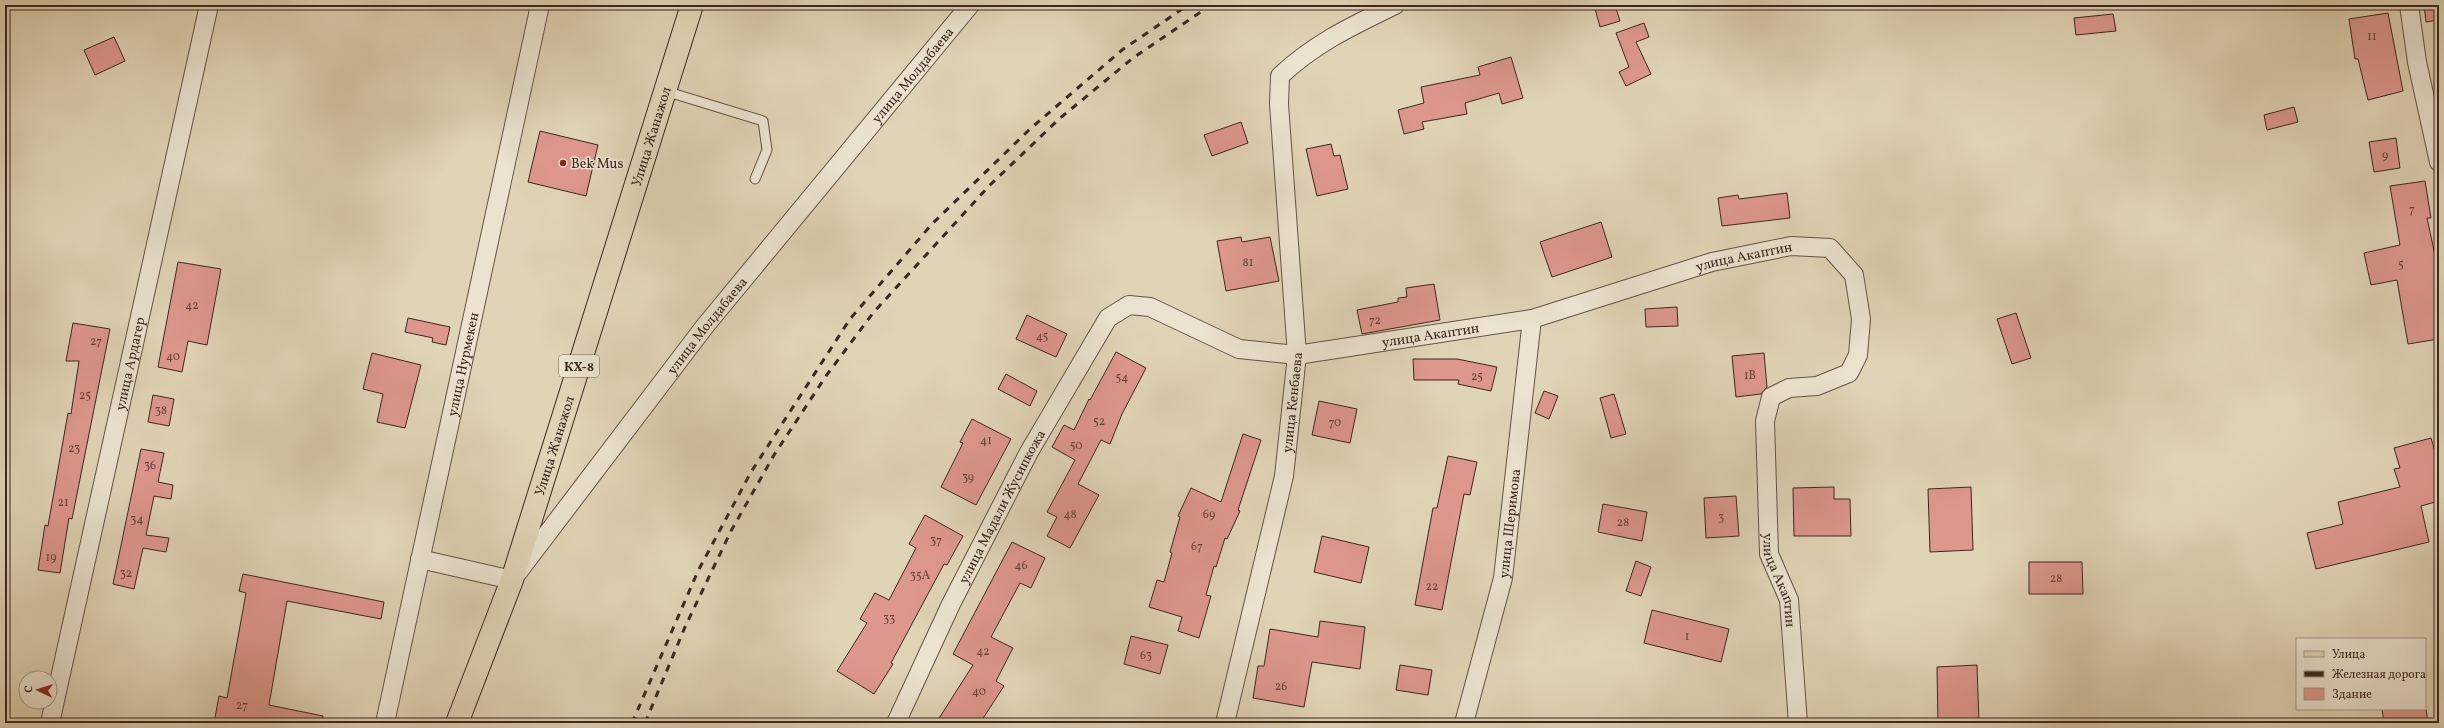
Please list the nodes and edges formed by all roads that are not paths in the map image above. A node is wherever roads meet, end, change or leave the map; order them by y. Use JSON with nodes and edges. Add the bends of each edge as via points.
{"nodes":[{"id":1,"x":209,"y":5,"type":"edge"},
{"id":2,"x":540,"y":5,"type":"edge"},
{"id":3,"x":692,"y":5,"type":"edge"},
{"id":4,"x":970,"y":5,"type":"edge"},
{"id":5,"x":1395,"y":5,"type":"edge"},
{"id":6,"x":2409,"y":5,"type":"edge"},
{"id":7,"x":665,"y":91,"type":"junction"},
{"id":8,"x":2439,"y":162,"type":"edge"},
{"id":9,"x":755,"y":179,"type":"dead end"},
{"id":10,"x":1129,"y":305,"type":"joint"},
{"id":11,"x":1532,"y":319,"type":"junction"},
{"id":12,"x":1297,"y":354,"type":"junction"},
{"id":13,"x":420,"y":559,"type":"junction"},
{"id":14,"x":512,"y":580,"type":"junction"},
{"id":15,"x":50,"y":723,"type":"edge"},
{"id":16,"x":385,"y":723,"type":"edge"},
{"id":17,"x":457,"y":723,"type":"edge"},
{"id":18,"x":896,"y":723,"type":"edge"},
{"id":19,"x":1225,"y":723,"type":"edge"},
{"id":20,"x":1464,"y":723,"type":"edge"},
{"id":21,"x":1798,"y":723,"type":"edge"}],
"edges":[{"from":1,"to":15,"type":"street","name":"улица Ардагер"},
{"from":2,"to":13,"type":"street","name":"улица Нурмекен"},
{"from":3,"to":7,"type":"main road","name":"Улица Жанажол","number":"КХ-8"},
{"from":4,"to":14,"type":"street","name":"улица Молдабаева","via":[[705,326]]},
{"from":5,"to":12,"type":"street","name":"улица Кенбаева","via":[[1333,35],[1300,57],[1280,76],[1279,104]]},
{"from":6,"to":8,"type":"street","via":[[2417,62]]},
{"from":7,"to":9,"type":"lane","via":[[763,121],[767,150]]},
{"from":7,"to":14,"type":"main road","name":"Улица Жанажол","number":"КХ-8"},
{"from":10,"to":12,"type":"street","name":"улица Акаптин","via":[[1150,307],[1239,349]]},
{"from":10,"to":18,"type":"street","name":"улица Мадали Жусипкожа","via":[[1108,318],[1029,452],[951,604]]},
{"from":11,"to":12,"type":"street","name":"улица Акаптин"},
{"from":11,"to":20,"type":"street","name":"улица Шеримова","via":[[1503,578]]},
{"from":11,"to":21,"type":"street","name":"улица Акаптин","via":[[1712,262],[1791,246],[1830,248],[1854,275],[1861,319],[1858,355],[1849,373],[1817,386],[1789,388],[1772,398],[1765,421],[1769,554],[1789,600]]},
{"from":12,"to":19,"type":"street","name":"улица Кенбаева","via":[[1284,476]]},
{"from":13,"to":14,"type":"street"},
{"from":13,"to":16,"type":"street","name":"улица Нурмекен"},
{"from":14,"to":17,"type":"main road","name":"Улица Жанажол","number":"КХ-8"}]}
